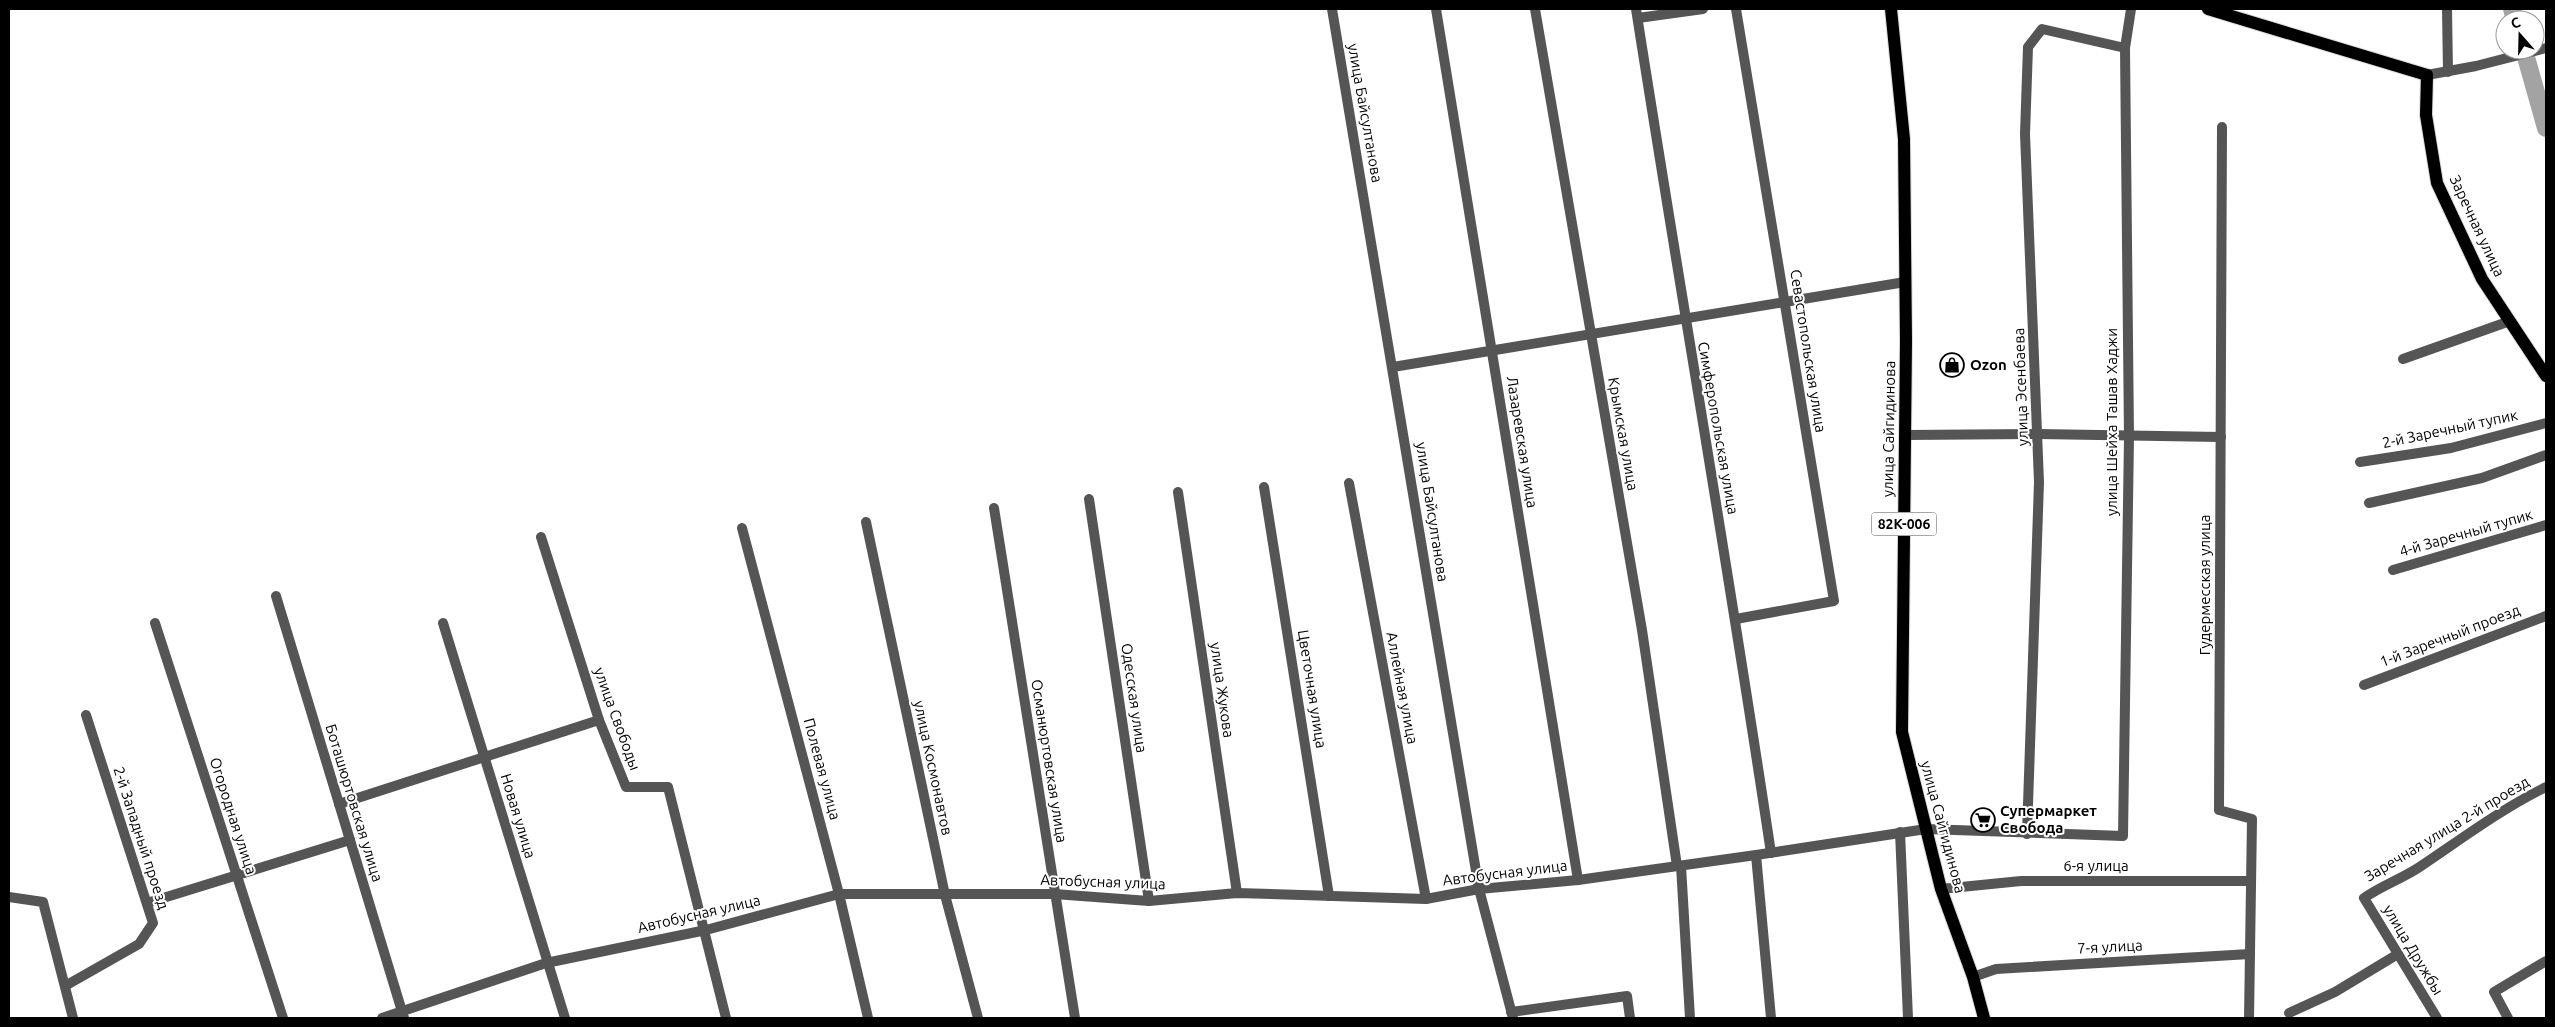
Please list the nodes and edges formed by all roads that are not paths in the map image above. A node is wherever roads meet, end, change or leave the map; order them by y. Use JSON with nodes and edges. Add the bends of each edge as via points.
{"nodes":[{"id":1,"x":1332,"y":9,"type":"edge"},
{"id":2,"x":1436,"y":9,"type":"edge"},
{"id":3,"x":1535,"y":9,"type":"edge"},
{"id":4,"x":1703,"y":9,"type":"edge"},
{"id":5,"x":1736,"y":9,"type":"edge"},
{"id":6,"x":2130,"y":9,"type":"edge"},
{"id":7,"x":2208,"y":9,"type":"edge"},
{"id":8,"x":2446,"y":9,"type":"edge"},
{"id":9,"x":1888,"y":12,"type":"edge"},
{"id":10,"x":1637,"y":13,"type":"edge"},
{"id":11,"x":2124,"y":48,"type":"junction"},
{"id":12,"x":2546,"y":48,"type":"edge"},
{"id":13,"x":2448,"y":72,"type":"junction"},
{"id":14,"x":2427,"y":75,"type":"junction"},
{"id":15,"x":2222,"y":127,"type":"dead end"},
{"id":16,"x":1905,"y":282,"type":"junction"},
{"id":17,"x":1785,"y":302,"type":"junction"},
{"id":18,"x":1684,"y":319,"type":"junction"},
{"id":19,"x":2510,"y":321,"type":"junction"},
{"id":20,"x":1591,"y":334,"type":"junction"},
{"id":21,"x":1492,"y":351,"type":"junction"},
{"id":22,"x":2403,"y":359,"type":"dead end"},
{"id":23,"x":1393,"y":367,"type":"junction"},
{"id":24,"x":2546,"y":376,"type":"edge"},
{"id":25,"x":2546,"y":423,"type":"edge"},
{"id":26,"x":2038,"y":434,"type":"junction"},
{"id":27,"x":1905,"y":435,"type":"junction"},
{"id":28,"x":2129,"y":437,"type":"junction"},
{"id":29,"x":2221,"y":437,"type":"junction"},
{"id":30,"x":2546,"y":455,"type":"edge"},
{"id":31,"x":2360,"y":462,"type":"dead end"},
{"id":32,"x":1349,"y":483,"type":"dead end"},
{"id":33,"x":1264,"y":487,"type":"dead end"},
{"id":34,"x":1178,"y":492,"type":"dead end"},
{"id":35,"x":1089,"y":499,"type":"dead end"},
{"id":36,"x":2369,"y":503,"type":"dead end"},
{"id":37,"x":994,"y":508,"type":"dead end"},
{"id":38,"x":866,"y":522,"type":"dead end"},
{"id":39,"x":2546,"y":525,"type":"edge"},
{"id":40,"x":742,"y":528,"type":"dead end"},
{"id":41,"x":541,"y":537,"type":"dead end"},
{"id":42,"x":2393,"y":570,"type":"dead end"},
{"id":43,"x":276,"y":596,"type":"dead end"},
{"id":44,"x":2546,"y":616,"type":"edge"},
{"id":45,"x":1736,"y":619,"type":"junction"},
{"id":46,"x":155,"y":623,"type":"dead end"},
{"id":47,"x":443,"y":623,"type":"dead end"},
{"id":48,"x":2364,"y":685,"type":"dead end"},
{"id":49,"x":86,"y":715,"type":"dead end"},
{"id":50,"x":599,"y":720,"type":"junction"},
{"id":51,"x":485,"y":757,"type":"junction"},
{"id":52,"x":2546,"y":787,"type":"edge"},
{"id":53,"x":339,"y":804,"type":"junction"},
{"id":54,"x":1926,"y":829,"type":"junction"},
{"id":55,"x":1900,"y":832,"type":"junction"},
{"id":56,"x":2027,"y":834,"type":"junction"},
{"id":57,"x":2123,"y":836,"type":"joint"},
{"id":58,"x":350,"y":840,"type":"junction"},
{"id":59,"x":1771,"y":853,"type":"junction"},
{"id":60,"x":1756,"y":856,"type":"junction"},
{"id":61,"x":1679,"y":866,"type":"junction"},
{"id":62,"x":236,"y":875,"type":"junction"},
{"id":63,"x":1578,"y":880,"type":"junction"},
{"id":64,"x":2250,"y":881,"type":"junction"},
{"id":65,"x":1479,"y":889,"type":"junction"},
{"id":66,"x":1941,"y":889,"type":"junction"},
{"id":67,"x":1237,"y":893,"type":"junction"},
{"id":68,"x":839,"y":894,"type":"junction"},
{"id":69,"x":945,"y":894,"type":"junction"},
{"id":70,"x":1054,"y":894,"type":"junction"},
{"id":71,"x":1329,"y":896,"type":"junction"},
{"id":72,"x":9,"y":897,"type":"edge"},
{"id":73,"x":1426,"y":898,"type":"junction"},
{"id":74,"x":2364,"y":898,"type":"joint"},
{"id":75,"x":1149,"y":901,"type":"junction"},
{"id":76,"x":147,"y":903,"type":"junction"},
{"id":77,"x":706,"y":930,"type":"junction"},
{"id":78,"x":2250,"y":954,"type":"junction"},
{"id":79,"x":2398,"y":954,"type":"junction"},
{"id":80,"x":2546,"y":961,"type":"edge"},
{"id":81,"x":546,"y":963,"type":"junction"},
{"id":82,"x":1973,"y":977,"type":"junction"},
{"id":83,"x":65,"y":986,"type":"junction"},
{"id":84,"x":2289,"y":1013,"type":"dead end"},
{"id":85,"x":1512,"y":1015,"type":"edge"},
{"id":86,"x":403,"y":1016,"type":"edge"},
{"id":87,"x":73,"y":1018,"type":"edge"},
{"id":88,"x":283,"y":1018,"type":"edge"},
{"id":89,"x":382,"y":1018,"type":"edge"},
{"id":90,"x":565,"y":1018,"type":"edge"},
{"id":91,"x":726,"y":1018,"type":"edge"},
{"id":92,"x":868,"y":1018,"type":"edge"},
{"id":93,"x":978,"y":1018,"type":"edge"},
{"id":94,"x":1075,"y":1018,"type":"edge"},
{"id":95,"x":1630,"y":1018,"type":"edge"},
{"id":96,"x":1690,"y":1018,"type":"edge"},
{"id":97,"x":1771,"y":1018,"type":"edge"},
{"id":98,"x":1908,"y":1018,"type":"edge"},
{"id":99,"x":1984,"y":1018,"type":"edge"},
{"id":100,"x":2249,"y":1018,"type":"edge"},
{"id":101,"x":2437,"y":1018,"type":"edge"},
{"id":102,"x":2508,"y":1018,"type":"edge"}],
"edges":[{"from":1,"to":23,"type":"street","name":"улица Байсултанова"},
{"from":2,"to":21,"type":"street","name":"Лазаревская улица"},
{"from":3,"to":20,"type":"street","name":"Крымская улица"},
{"from":4,"to":10,"type":"street"},
{"from":5,"to":17,"type":"street","name":"Севастопольская улица"},
{"from":6,"to":11,"type":"street","name":"улица Шейха Ташав Хаджи"},
{"from":7,"to":14,"type":"main road"},
{"from":8,"to":13,"type":"street"},
{"from":9,"to":16,"type":"main road","name":"улица Сайгидинова","number":"82К-006","via":[[1904,139]]},
{"from":10,"to":18,"type":"street","name":"Симферопольская улица"},
{"from":11,"to":26,"type":"street","name":"улица Эсенбаева","via":[[2042,29],[2028,47],[2025,134]]},
{"from":11,"to":28,"type":"street","name":"улица Шейха Ташав Хаджи"},
{"from":12,"to":13,"type":"street"},
{"from":13,"to":14,"type":"street"},
{"from":14,"to":19,"type":"main road","name":"Заречная улица","via":[[2426,116],[2437,183],[2482,279]]},
{"from":15,"to":29,"type":"street","name":"Гудермесская улица"},
{"from":16,"to":17,"type":"street"},
{"from":16,"to":27,"type":"main road","name":"улица Сайгидинова","number":"82К-006"},
{"from":17,"to":18,"type":"street"},
{"from":17,"to":45,"type":"street","name":"Севастопольская улица","via":[[1834,601]]},
{"from":18,"to":20,"type":"street"},
{"from":18,"to":45,"type":"street","name":"Симферопольская улица"},
{"from":19,"to":22,"type":"street"},
{"from":19,"to":24,"type":"main road","name":"Заречная улица"},
{"from":20,"to":21,"type":"street"},
{"from":20,"to":61,"type":"street","name":"Крымская улица"},
{"from":21,"to":23,"type":"street"},
{"from":21,"to":63,"type":"street","name":"Лазаревская улица"},
{"from":23,"to":65,"type":"street","name":"улица Байсултанова"},
{"from":25,"to":31,"type":"street","name":"2-й Заречный тупик","via":[[2451,448]]},
{"from":26,"to":27,"type":"street"},
{"from":26,"to":28,"type":"street"},
{"from":26,"to":56,"type":"street","name":"улица Эсенбаева","via":[[2039,492]]},
{"from":27,"to":54,"type":"main road","name":"улица Сайгидинова","number":"82К-006","via":[[1902,732]]},
{"from":28,"to":29,"type":"street"},
{"from":28,"to":57,"type":"street","name":"улица Шейха Ташав Хаджи"},
{"from":29,"to":64,"type":"street","name":"Гудермесская улица","via":[[2219,810],[2252,819]]},
{"from":30,"to":36,"type":"street","via":[[2482,478]]},
{"from":32,"to":73,"type":"street","name":"Аллейная улица"},
{"from":33,"to":71,"type":"street","name":"Цветочная улица"},
{"from":34,"to":67,"type":"street","name":"улица Жукова"},
{"from":35,"to":75,"type":"street","name":"Одесская улица"},
{"from":37,"to":70,"type":"street","name":"Османюртовская улица"},
{"from":38,"to":69,"type":"street","name":"улица Космонавтов"},
{"from":39,"to":42,"type":"street","name":"4-й Заречный тупик"},
{"from":40,"to":68,"type":"street","name":"Полевая улица"},
{"from":41,"to":50,"type":"street","name":"улица Свободы"},
{"from":43,"to":53,"type":"street","name":"Боташюртовская улица"},
{"from":44,"to":48,"type":"street","name":"1-й Заречный проезд"},
{"from":45,"to":59,"type":"street","name":"Симферопольская улица"},
{"from":46,"to":62,"type":"street","name":"Огородная улица"},
{"from":47,"to":51,"type":"street","name":"Новая улица"},
{"from":49,"to":76,"type":"street","name":"2-й Западный проезд"},
{"from":50,"to":51,"type":"street"},
{"from":50,"to":77,"type":"street","name":"улица Свободы","via":[[626,787],[668,787]]},
{"from":51,"to":53,"type":"street"},
{"from":51,"to":81,"type":"street","name":"Новая улица"},
{"from":52,"to":74,"type":"street","name":"Заречная улица 2-й проезд","via":[[2415,870],[2377,888]]},
{"from":53,"to":58,"type":"street","name":"Боташюртовская улица"},
{"from":54,"to":55,"type":"street","name":"Автобусная улица"},
{"from":54,"to":56,"type":"street","name":"Автобусная улица"},
{"from":54,"to":66,"type":"main road","name":"улица Сайгидинова","number":"82К-006"},
{"from":55,"to":59,"type":"street","name":"Автобусная улица"},
{"from":55,"to":98,"type":"street"},
{"from":56,"to":57,"type":"street","name":"Автобусная улица"},
{"from":58,"to":62,"type":"street"},
{"from":58,"to":86,"type":"street","name":"Боташюртовская улица"},
{"from":59,"to":60,"type":"street","name":"Автобусная улица"},
{"from":60,"to":61,"type":"street","name":"Автобусная улица"},
{"from":60,"to":97,"type":"street"},
{"from":61,"to":63,"type":"street","name":"Автобусная улица"},
{"from":61,"to":96,"type":"street","name":"Крымская улица"},
{"from":62,"to":76,"type":"street"},
{"from":62,"to":88,"type":"street","name":"Огородная улица"},
{"from":63,"to":65,"type":"street","name":"Автобусная улица"},
{"from":64,"to":66,"type":"street","name":"6-я улица","via":[[2021,881]]},
{"from":64,"to":78,"type":"street","name":"Гудермесская улица"},
{"from":65,"to":73,"type":"street","name":"Автобусная улица"},
{"from":65,"to":85,"type":"street","name":"улица Байсултанова"},
{"from":66,"to":82,"type":"main road","name":"улица Сайгидинова","number":"82К-006"},
{"from":67,"to":71,"type":"street","name":"Автобусная улица"},
{"from":67,"to":75,"type":"street","name":"Автобусная улица"},
{"from":68,"to":69,"type":"street","name":"Автобусная улица"},
{"from":68,"to":77,"type":"street","name":"Автобусная улица"},
{"from":68,"to":92,"type":"street","name":"Полевая улица"},
{"from":69,"to":70,"type":"street","name":"Автобусная улица"},
{"from":69,"to":93,"type":"street","name":"улица Космонавтов"},
{"from":70,"to":75,"type":"street","name":"Автобусная улица"},
{"from":70,"to":94,"type":"street","name":"Османюртовская улица"},
{"from":71,"to":73,"type":"street","name":"Автобусная улица"},
{"from":72,"to":83,"type":"street","via":[[43,902]]},
{"from":74,"to":79,"type":"street","name":"улица Дружбы"},
{"from":76,"to":83,"type":"street","name":"2-й Западный проезд","via":[[153,923],[139,944]]},
{"from":77,"to":81,"type":"street","name":"Автобусная улица"},
{"from":77,"to":91,"type":"street","name":"улица Свободы"},
{"from":78,"to":82,"type":"street","name":"7-я улица","via":[[1996,969]]},
{"from":78,"to":100,"type":"street","name":"Гудермесская улица"},
{"from":79,"to":84,"type":"street","via":[[2335,992]]},
{"from":79,"to":101,"type":"street","name":"улица Дружбы"},
{"from":80,"to":102,"type":"street","via":[[2494,992]]},
{"from":81,"to":86,"type":"street","name":"Автобусная улица"},
{"from":81,"to":90,"type":"street","name":"Новая улица"},
{"from":82,"to":99,"type":"main road","name":"улица Сайгидинова","number":"82К-006"},
{"from":83,"to":87,"type":"street"},
{"from":85,"to":95,"type":"street","via":[[1627,996]]},
{"from":86,"to":89,"type":"street","name":"Автобусная улица"}]}
